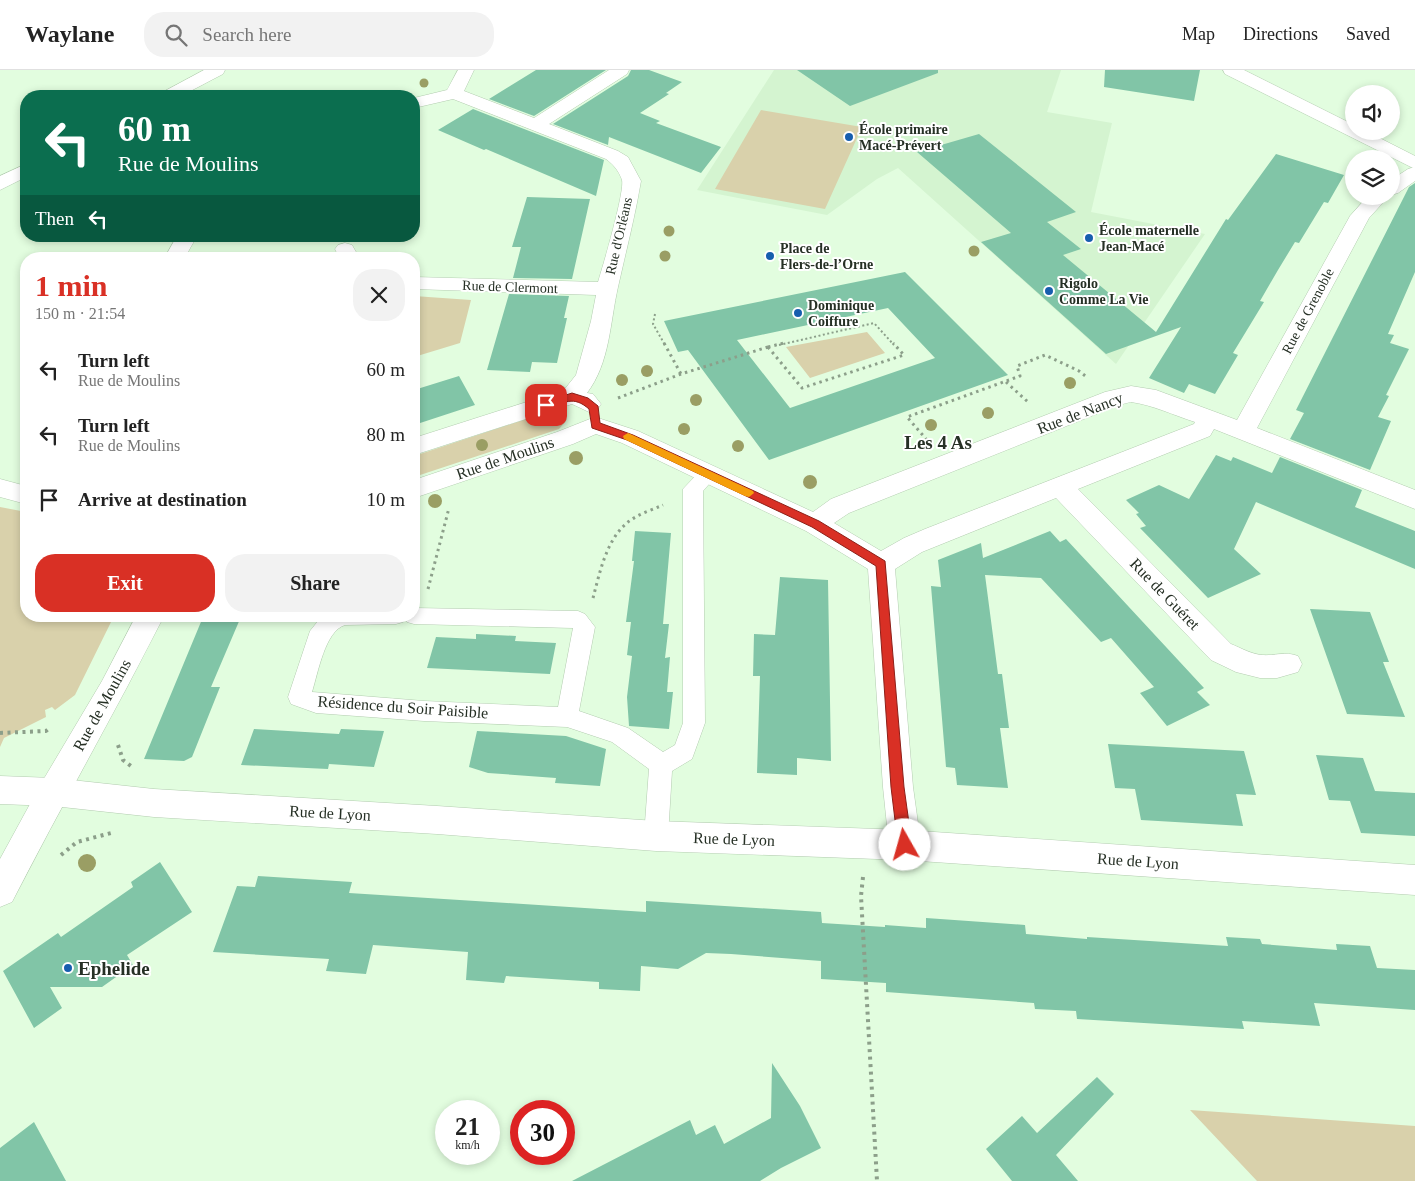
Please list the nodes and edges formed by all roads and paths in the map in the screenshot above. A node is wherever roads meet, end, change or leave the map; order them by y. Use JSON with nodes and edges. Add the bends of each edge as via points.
{"nodes":[{"id":1,"x":217,"y":70,"type":"edge"},
{"id":2,"x":466,"y":70,"type":"edge"},
{"id":3,"x":621,"y":70,"type":"edge"},
{"id":4,"x":1231,"y":70,"type":"edge"},
{"id":5,"x":180,"y":90,"type":"edge"},
{"id":6,"x":454,"y":93,"type":"junction"},
{"id":7,"x":420,"y":102,"type":"edge"},
{"id":8,"x":535,"y":125,"type":"junction"},
{"id":9,"x":1415,"y":163,"type":"edge"},
{"id":10,"x":20,"y":173,"type":"edge"},
{"id":11,"x":1415,"y":173,"type":"edge"},
{"id":12,"x":1400,"y":182,"type":"edge"},
{"id":13,"x":0,"y":184,"type":"edge"},
{"id":14,"x":1369,"y":205,"type":"edge"},
{"id":15,"x":420,"y":283,"type":"edge"},
{"id":16,"x":607,"y":289,"type":"junction"},
{"id":17,"x":655,"y":314,"type":"dead end"},
{"id":18,"x":768,"y":347,"type":"junction"},
{"id":19,"x":681,"y":374,"type":"junction"},
{"id":20,"x":1094,"y":382,"type":"dead end"},
{"id":21,"x":572,"y":396,"type":"junction"},
{"id":22,"x":595,"y":417,"type":"junction"},
{"id":23,"x":1209,"y":418,"type":"junction"},
{"id":24,"x":1243,"y":431,"type":"junction"},
{"id":25,"x":420,"y":445,"type":"edge"},
{"id":26,"x":950,"y":464,"type":"junction"},
{"id":27,"x":446,"y":478,"type":"junction"},
{"id":28,"x":701,"y":482,"type":"junction"},
{"id":29,"x":1060,"y":486,"type":"junction"},
{"id":30,"x":420,"y":487,"type":"edge"},
{"id":31,"x":0,"y":488,"type":"edge"},
{"id":32,"x":20,"y":492,"type":"edge"},
{"id":33,"x":1415,"y":500,"type":"edge"},
{"id":34,"x":816,"y":524,"type":"junction"},
{"id":35,"x":881,"y":564,"type":"junction"},
{"id":36,"x":421,"y":616,"type":"edge"},
{"id":37,"x":147,"y":622,"type":"edge"},
{"id":38,"x":330,"y":622,"type":"edge"},
{"id":39,"x":584,"y":627,"type":"junction"},
{"id":40,"x":1288,"y":664,"type":"dead end"},
{"id":41,"x":98,"y":715,"type":"junction"},
{"id":42,"x":567,"y":717,"type":"junction"},
{"id":43,"x":0,"y":733,"type":"edge"},
{"id":44,"x":118,"y":742,"type":"dead end"},
{"id":45,"x":661,"y":765,"type":"junction"},
{"id":46,"x":138,"y":771,"type":"dead end"},
{"id":47,"x":0,"y":790,"type":"edge"},
{"id":48,"x":53,"y":792,"type":"junction"},
{"id":49,"x":112,"y":833,"type":"dead end"},
{"id":50,"x":656,"y":836,"type":"junction"},
{"id":51,"x":865,"y":844,"type":"junction"},
{"id":52,"x":905,"y":845,"type":"junction"},
{"id":53,"x":57,"y":860,"type":"dead end"},
{"id":54,"x":1415,"y":880,"type":"edge"},
{"id":55,"x":0,"y":891,"type":"edge"},
{"id":56,"x":876,"y":1181,"type":"edge"}],
"edges":[{"from":1,"to":5,"type":"street"},
{"from":2,"to":6,"type":"street"},
{"from":3,"to":8,"type":"street"},
{"from":4,"to":9,"type":"street"},
{"from":6,"to":7,"type":"street"},
{"from":6,"to":8,"type":"street","name":"Rue d'Orléans"},
{"from":8,"to":16,"type":"street","name":"Rue d'Orléans","via":[[612,155],[620,161],[632,181]]},
{"from":10,"to":13,"type":"street"},
{"from":11,"to":12,"type":"street"},
{"from":14,"to":24,"type":"street","name":"Rue de Grenoble"},
{"from":15,"to":16,"type":"street","name":"Rue de Clermont"},
{"from":16,"to":21,"type":"street","name":"Rue d'Orléans","via":[[587,377]]},
{"from":17,"to":19,"type":"path","via":[[653,324]]},
{"from":18,"to":18,"type":"path","via":[[874,323],[904,355],[802,388]]},
{"from":18,"to":19,"type":"path"},
{"from":19,"to":22,"type":"path"},
{"from":20,"to":26,"type":"path","via":[[1045,355],[1017,366],[1020,376],[907,417]]},
{"from":21,"to":22,"type":"street","via":[[584,400]]},
{"from":21,"to":25,"type":"street"},
{"from":22,"to":27,"type":"street","name":"Rue de Moulins","via":[[565,438]]},
{"from":22,"to":28,"type":"street"},
{"from":23,"to":24,"type":"street","name":"Rue de Nancy"},
{"from":23,"to":26,"type":"street","name":"Rue de Nancy","via":[[1156,398],[1131,394],[1113,398]]},
{"from":23,"to":29,"type":"street","via":[[1202,430]]},
{"from":24,"to":33,"type":"street"},
{"from":26,"to":34,"type":"street","name":"Rue de Nancy","via":[[840,506]]},
{"from":27,"to":30,"type":"street","name":"Rue de Moulins"},
{"from":27,"to":36,"type":"path","via":[[453,492]]},
{"from":28,"to":34,"type":"street"},
{"from":28,"to":39,"type":"path","via":[[628,521],[613,540],[600,571]]},
{"from":28,"to":45,"type":"lane","via":[[692,597],[694,722],[684,752]]},
{"from":29,"to":35,"type":"street","via":[[913,545]]},
{"from":29,"to":40,"type":"street","name":"Rue de Guéret","via":[[1221,652],[1251,666],[1267,668]]},
{"from":31,"to":32,"type":"street"},
{"from":34,"to":35,"type":"street"},
{"from":35,"to":52,"type":"street"},
{"from":36,"to":39,"type":"lane","via":[[578,620]]},
{"from":37,"to":41,"type":"street","name":"Rue de Moulins"},
{"from":38,"to":42,"type":"lane","name":"Résidence du Soir Paisible","via":[[321,630],[299,697],[326,704]]},
{"from":39,"to":42,"type":"lane"},
{"from":41,"to":43,"type":"path","via":[[72,714],[46,731]]},
{"from":41,"to":48,"type":"street","name":"Rue de Moulins"},
{"from":42,"to":45,"type":"lane","name":"Résidence du Soir Paisible","via":[[620,735]]},
{"from":44,"to":46,"type":"path","via":[[123,760]]},
{"from":45,"to":50,"type":"lane"},
{"from":47,"to":48,"type":"street","name":"Rue de Lyon"},
{"from":48,"to":50,"type":"street","name":"Rue de Lyon","via":[[154,803]]},
{"from":48,"to":55,"type":"street","name":"Rue de Moulins"},
{"from":49,"to":53,"type":"path","via":[[68,846]]},
{"from":50,"to":51,"type":"street","name":"Rue de Lyon"},
{"from":51,"to":52,"type":"street","name":"Rue de Lyon"},
{"from":51,"to":56,"type":"path","via":[[861,896]]},
{"from":52,"to":54,"type":"street","name":"Rue de Lyon"}]}
